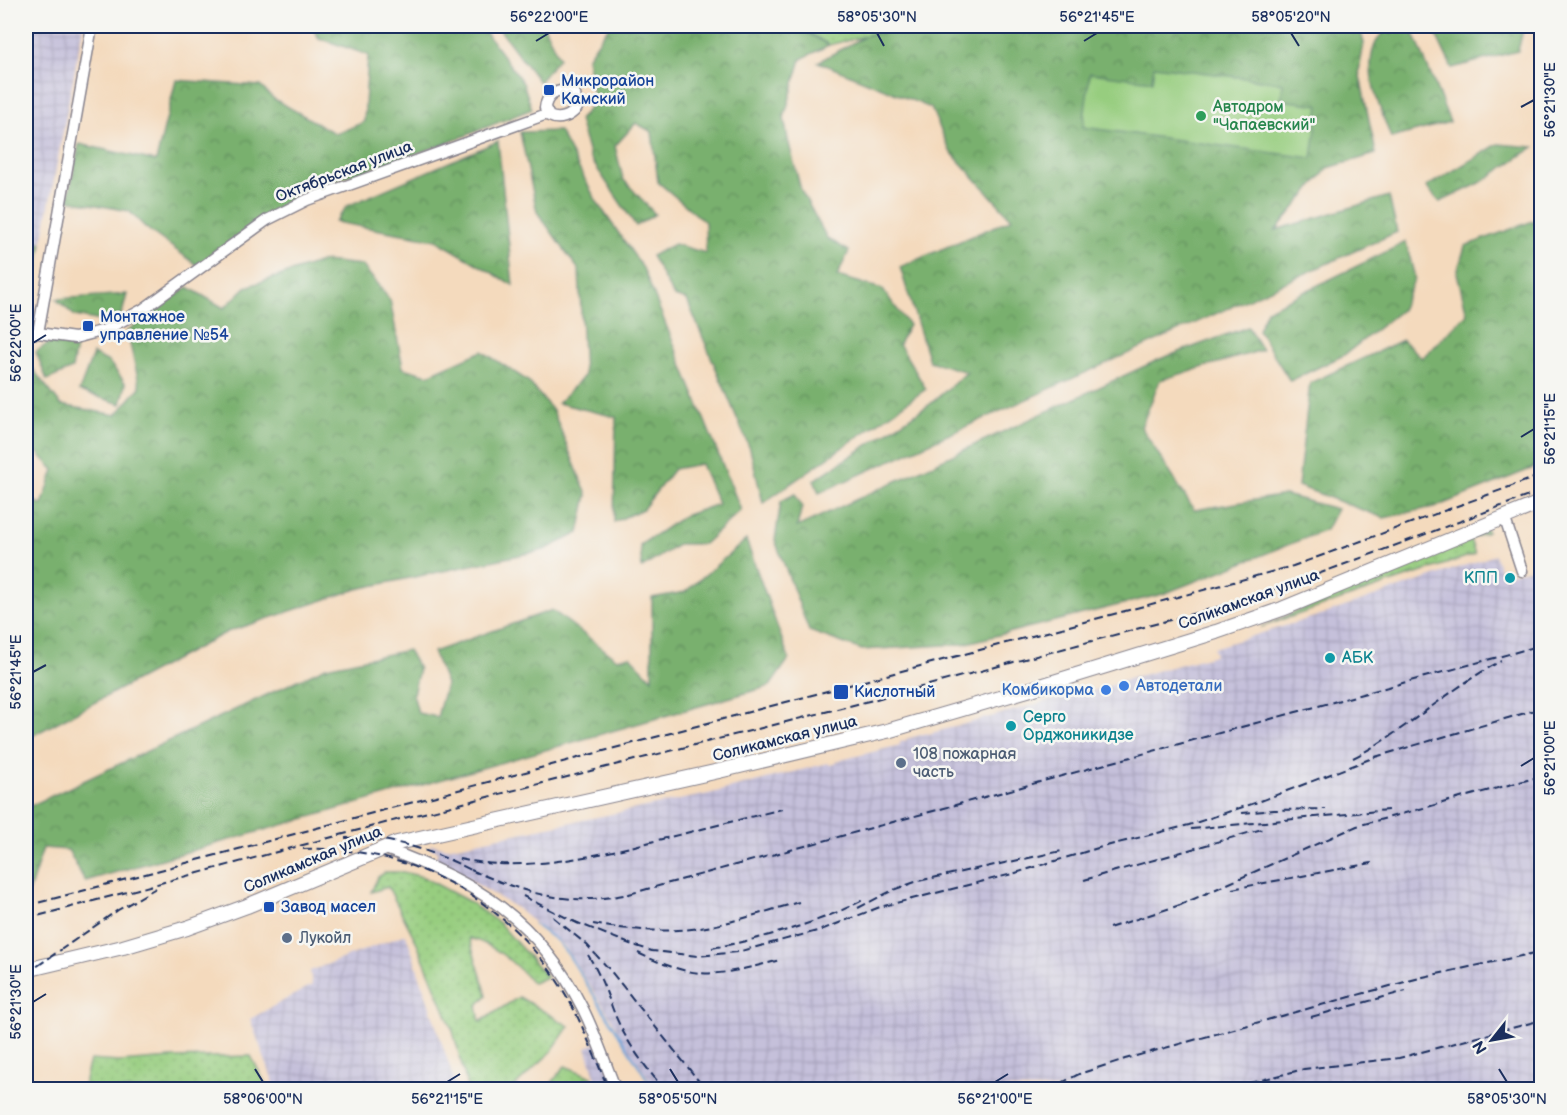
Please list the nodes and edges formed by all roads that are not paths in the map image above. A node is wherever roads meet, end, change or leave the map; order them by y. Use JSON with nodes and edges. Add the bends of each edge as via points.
{"nodes":[{"id":1,"x":92,"y":26,"type":"edge"},
{"id":2,"x":547,"y":114,"type":"dead end"},
{"id":3,"x":38,"y":333,"type":"junction"},
{"id":4,"x":26,"y":334,"type":"edge"},
{"id":5,"x":1542,"y":502,"type":"edge"},
{"id":6,"x":1504,"y":516,"type":"junction"},
{"id":7,"x":1522,"y":571,"type":"dead end"},
{"id":8,"x":383,"y":848,"type":"junction"},
{"id":9,"x":26,"y":970,"type":"edge"},
{"id":10,"x":616,"y":1089,"type":"edge"}],
"edges":[{"from":1,"to":3,"type":"street"},
{"from":2,"to":3,"type":"street","name":"Октябрьская улица","via":[[307,200],[267,220],[142,310],[105,330],[75,338]]},
{"from":3,"to":4,"type":"street","name":"Октябрьская улица"},
{"from":5,"to":6,"type":"main road","name":"Соликамская улица"},
{"from":6,"to":7,"type":"street"},
{"from":6,"to":8,"type":"main road","name":"Соликамская улица","via":[[1216,632],[966,709],[741,766]]},
{"from":8,"to":9,"type":"main road","name":"Соликамская улица","via":[[187,928]]},
{"from":8,"to":10,"type":"street","via":[[459,879],[516,919],[552,960],[575,995]]}]}
